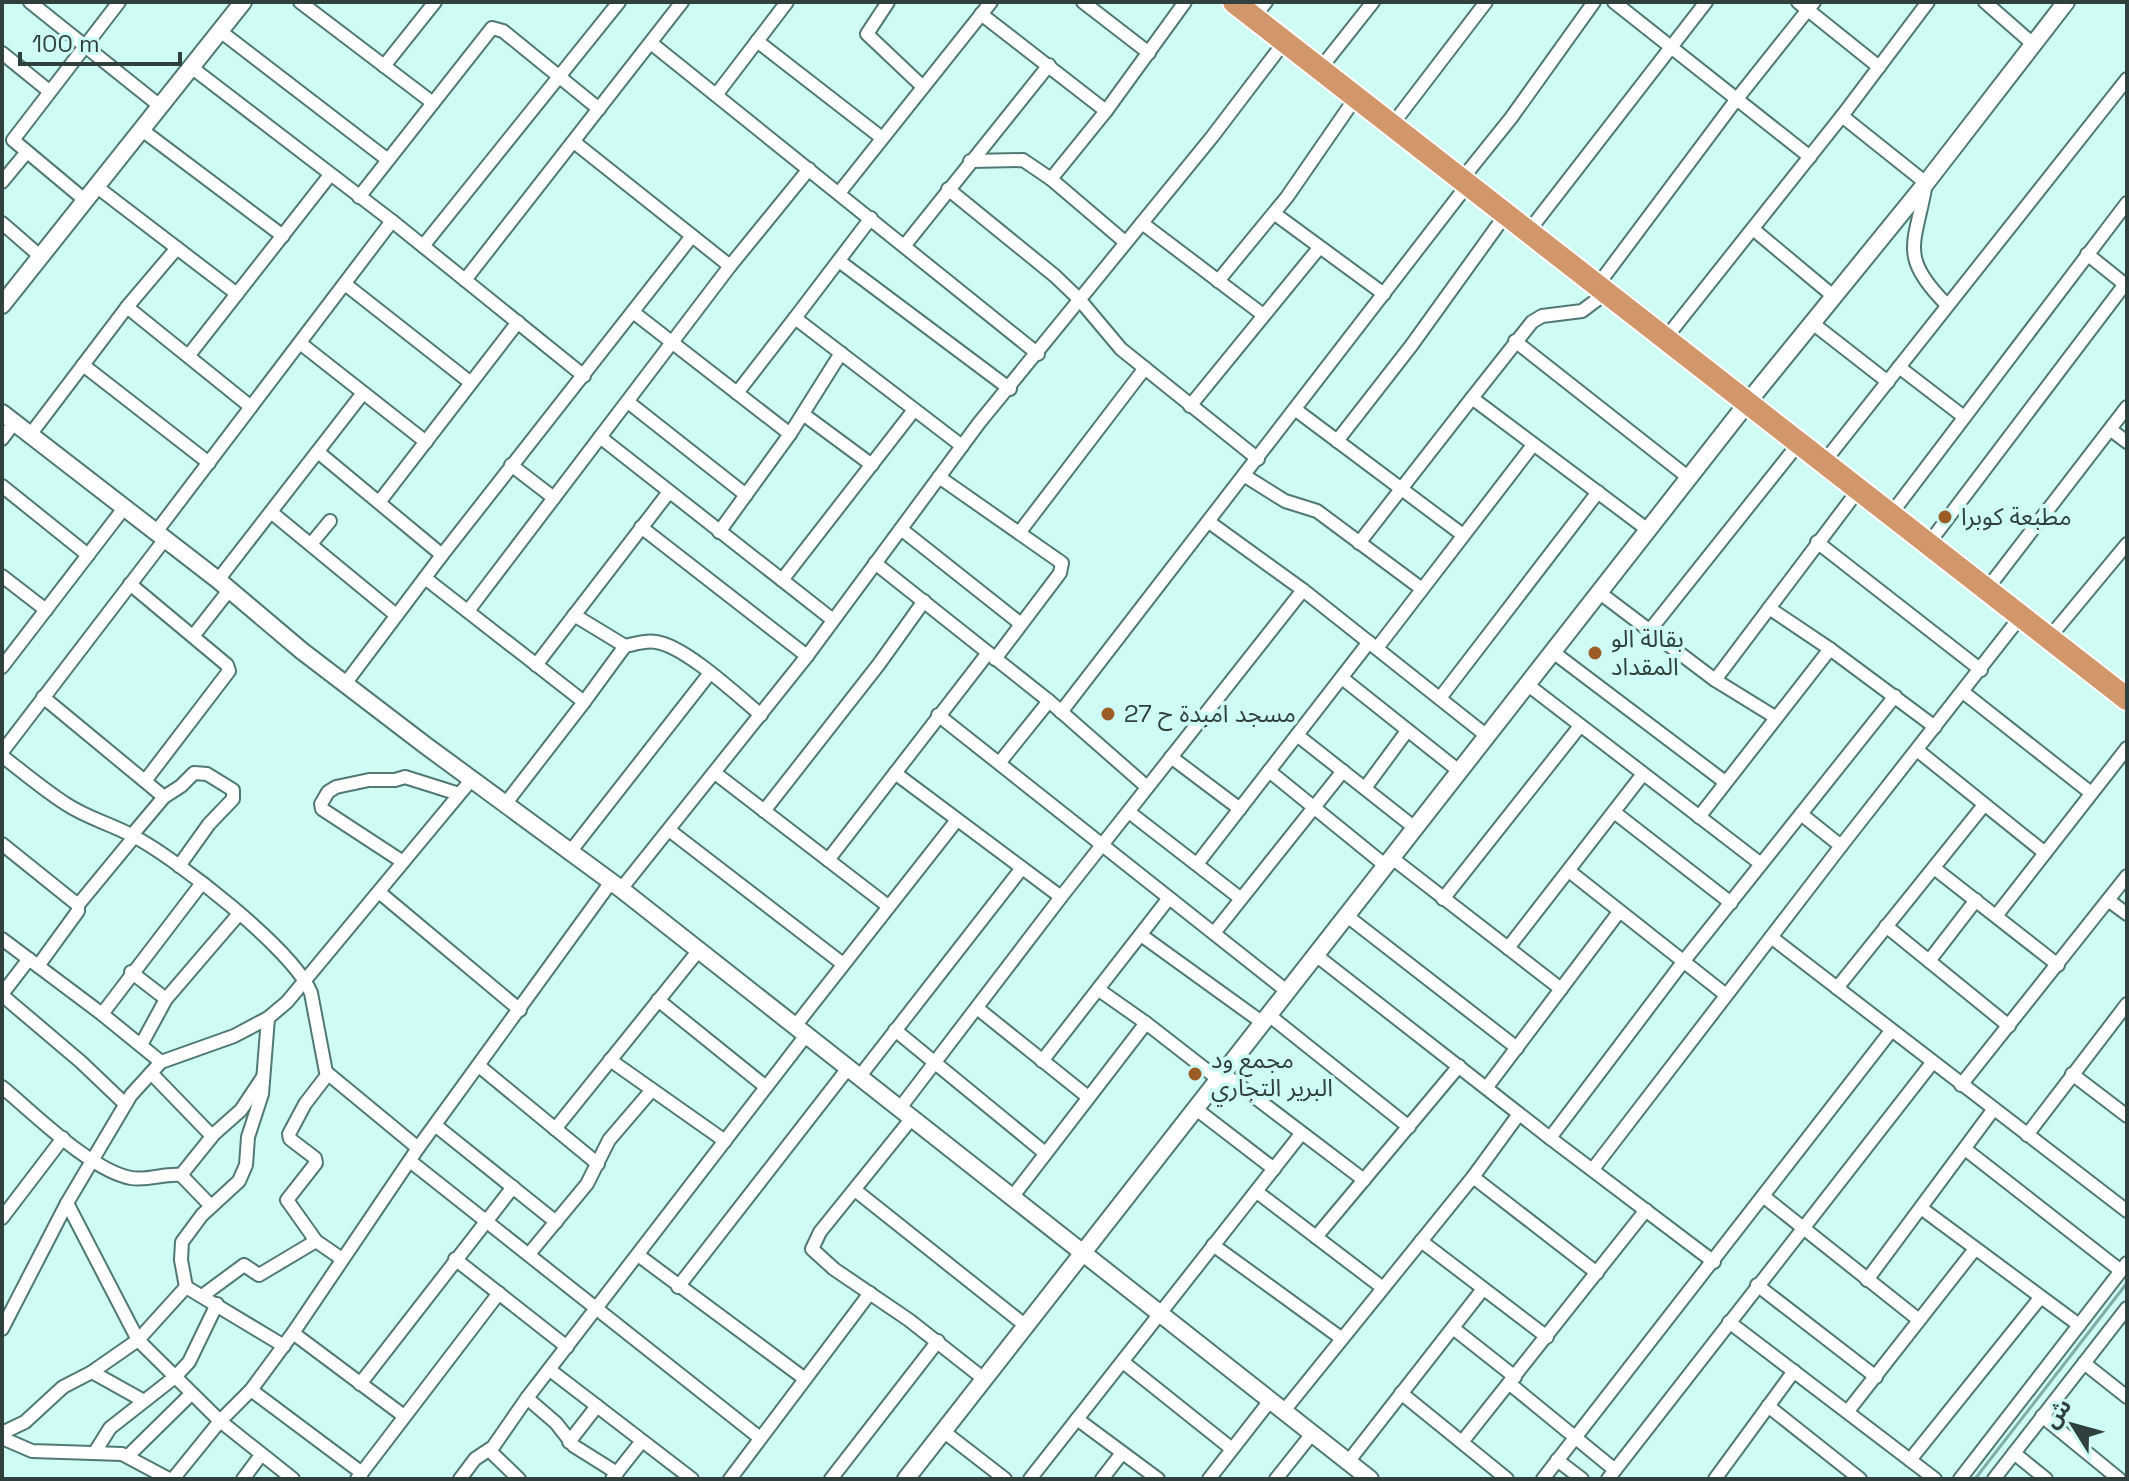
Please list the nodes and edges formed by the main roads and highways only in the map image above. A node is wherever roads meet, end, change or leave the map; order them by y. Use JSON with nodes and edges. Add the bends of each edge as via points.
{"nodes":[{"id":1,"x":1234,"y":2,"type":"edge"},
{"id":2,"x":1260,"y":10,"type":"edge"},
{"id":3,"x":2125,"y":695,"type":"edge"}],
"edges":[{"from":1,"to":2,"type":"highway"},
{"from":2,"to":3,"type":"highway","via":[[1285,41],[1320,69]]}]}
